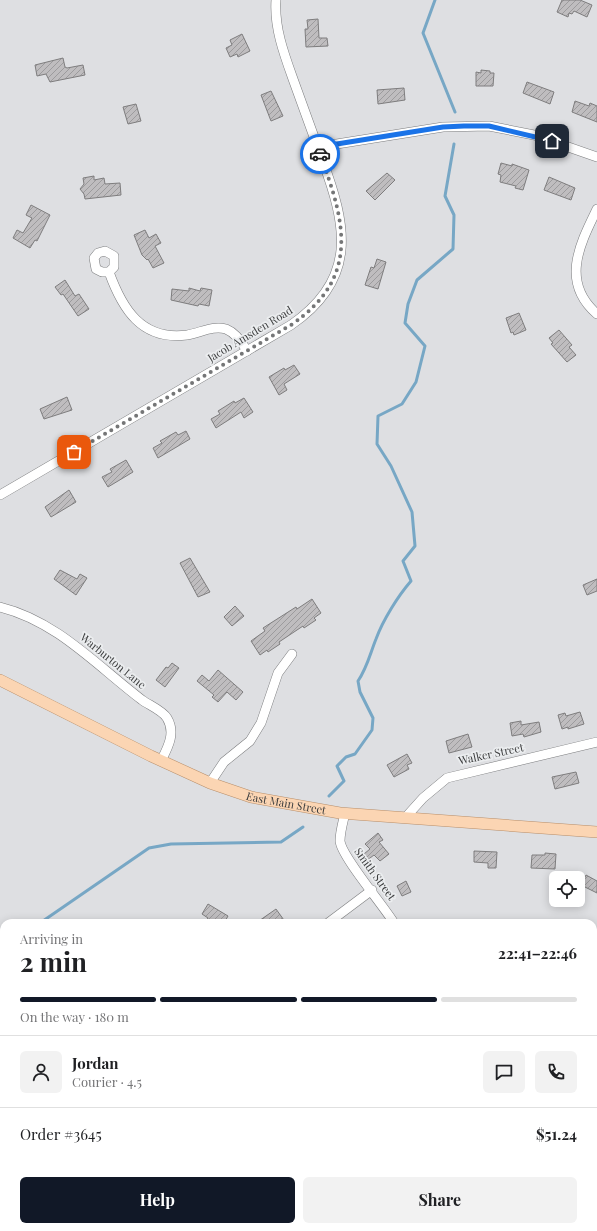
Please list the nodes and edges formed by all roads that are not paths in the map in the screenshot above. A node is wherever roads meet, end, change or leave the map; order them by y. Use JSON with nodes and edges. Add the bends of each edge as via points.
{"nodes":[{"id":1,"x":276,"y":0,"type":"edge"},
{"id":2,"x":318,"y":147,"type":"junction"},
{"id":3,"x":597,"y":157,"type":"edge"},
{"id":4,"x":597,"y":209,"type":"edge"},
{"id":5,"x":109,"y":272,"type":"dead end"},
{"id":6,"x":597,"y":314,"type":"edge"},
{"id":7,"x":247,"y":351,"type":"junction"},
{"id":8,"x":0,"y":495,"type":"edge"},
{"id":9,"x":0,"y":607,"type":"edge"},
{"id":10,"x":292,"y":654,"type":"dead end"},
{"id":11,"x":0,"y":680,"type":"edge"},
{"id":12,"x":597,"y":742,"type":"edge"},
{"id":13,"x":161,"y":761,"type":"junction"},
{"id":14,"x":210,"y":783,"type":"junction"},
{"id":15,"x":345,"y":813,"type":"junction"},
{"id":16,"x":405,"y":818,"type":"junction"},
{"id":17,"x":597,"y":832,"type":"edge"},
{"id":18,"x":372,"y":890,"type":"junction"},
{"id":19,"x":333,"y":919,"type":"edge"},
{"id":20,"x":391,"y":919,"type":"edge"}],
"edges":[{"from":1,"to":2,"type":"street","name":"Jacob Amsden Road","via":[[276,19],[282,46]]},
{"from":2,"to":3,"type":"street","via":[[443,127],[489,126],[534,135]]},
{"from":2,"to":7,"type":"street","name":"Jacob Amsden Road","via":[[338,204],[342,233],[341,250],[332,281],[319,301],[301,318]]},
{"from":4,"to":6,"type":"street","via":[[580,243],[576,264],[582,294]]},
{"from":5,"to":7,"type":"street","via":[[129,313],[149,329],[173,335],[186,335],[213,328],[227,330],[238,336]]},
{"from":7,"to":8,"type":"street","name":"Jacob Amsden Road"},
{"from":9,"to":13,"type":"street","name":"Warburton Lane","via":[[26,615],[68,640],[142,700],[166,716],[171,736],[170,744]]},
{"from":10,"to":14,"type":"street","via":[[278,674],[261,723],[250,741],[224,762]]},
{"from":11,"to":13,"type":"main road","name":"East Main Street"},
{"from":12,"to":16,"type":"street","name":"Walker Street","via":[[447,778],[423,798]]},
{"from":13,"to":14,"type":"main road","name":"East Main Street"},
{"from":14,"to":15,"type":"main road","name":"East Main Street","via":[[251,797]]},
{"from":15,"to":16,"type":"main road","name":"East Main Street"},
{"from":15,"to":18,"type":"street","name":"Smith Street","via":[[340,842],[345,855]]},
{"from":16,"to":17,"type":"main road","name":"East Main Street"},
{"from":18,"to":19,"type":"street"},
{"from":18,"to":20,"type":"street","name":"Smith Street"}]}
